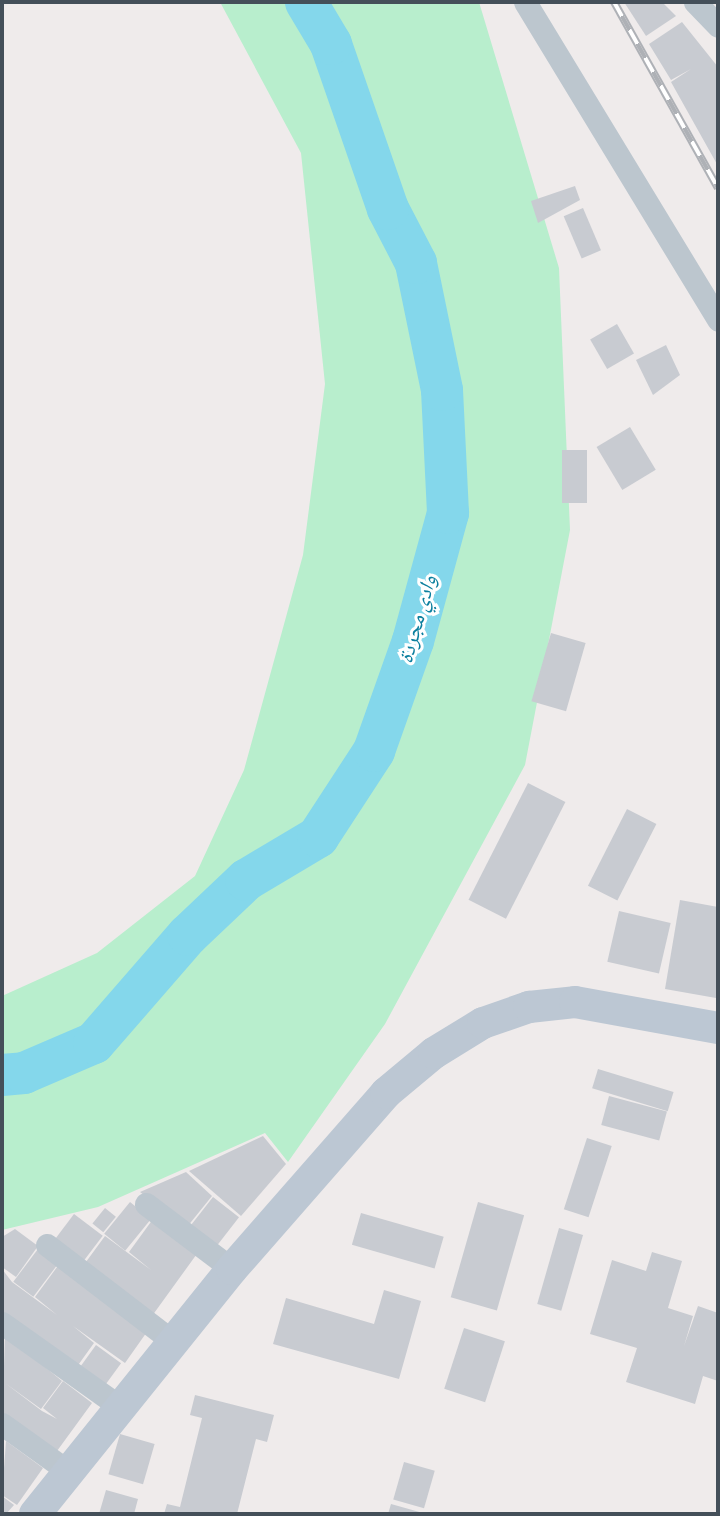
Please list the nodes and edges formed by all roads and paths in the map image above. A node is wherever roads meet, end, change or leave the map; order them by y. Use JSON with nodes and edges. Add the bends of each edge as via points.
{"nodes":[{"id":1,"x":525,"y":2,"type":"edge"},
{"id":2,"x":718,"y":320,"type":"edge"},
{"id":3,"x":718,"y":1028,"type":"edge"},
{"id":4,"x":146,"y":1204,"type":"dead end"},
{"id":5,"x":47,"y":1245,"type":"dead end"},
{"id":6,"x":232,"y":1269,"type":"junction"},
{"id":7,"x":2,"y":1323,"type":"edge"},
{"id":8,"x":172,"y":1340,"type":"junction"},
{"id":9,"x":119,"y":1406,"type":"junction"},
{"id":10,"x":2,"y":1424,"type":"edge"},
{"id":11,"x":69,"y":1472,"type":"junction"},
{"id":12,"x":36,"y":1514,"type":"edge"}],
"edges":[{"from":1,"to":2,"type":"street"},
{"from":3,"to":6,"type":"street","via":[[575,1002],[528,1007],[483,1023],[386,1093]]},
{"from":4,"to":6,"type":"street"},
{"from":5,"to":8,"type":"street"},
{"from":6,"to":8,"type":"street"},
{"from":7,"to":9,"type":"street"},
{"from":8,"to":9,"type":"street"},
{"from":9,"to":11,"type":"street"},
{"from":10,"to":11,"type":"street"},
{"from":11,"to":12,"type":"street"}]}
